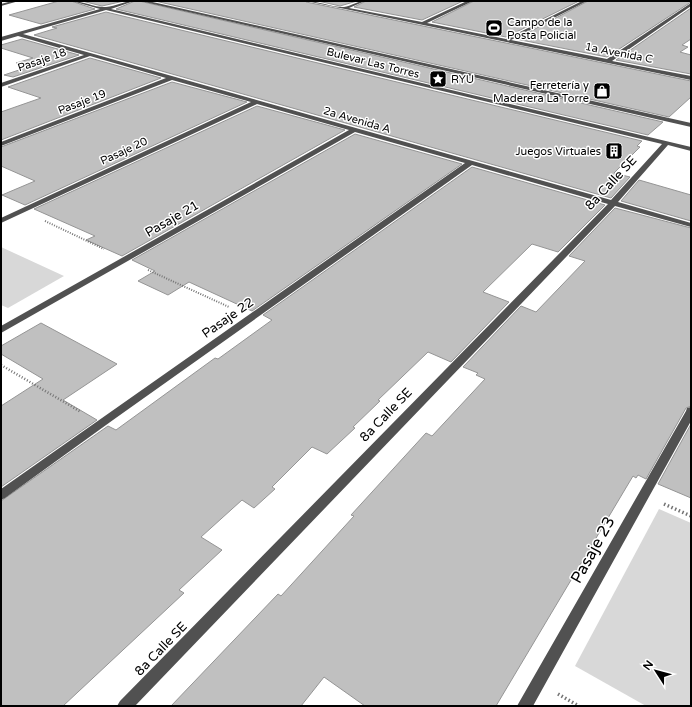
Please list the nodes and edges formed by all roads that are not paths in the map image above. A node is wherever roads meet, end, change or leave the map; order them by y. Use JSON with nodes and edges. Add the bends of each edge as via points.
{"nodes":[{"id":1,"x":17,"y":1,"type":"edge"},
{"id":2,"x":74,"y":1,"type":"edge"},
{"id":3,"x":132,"y":1,"type":"edge"},
{"id":4,"x":142,"y":1,"type":"edge"},
{"id":5,"x":308,"y":1,"type":"edge"},
{"id":6,"x":363,"y":1,"type":"edge"},
{"id":7,"x":471,"y":1,"type":"edge"},
{"id":8,"x":585,"y":1,"type":"edge"},
{"id":9,"x":691,"y":4,"type":"edge"},
{"id":10,"x":1,"y":5,"type":"edge"},
{"id":11,"x":345,"y":8,"type":"junction"},
{"id":12,"x":107,"y":9,"type":"junction"},
{"id":13,"x":422,"y":24,"type":"junction"},
{"id":14,"x":17,"y":34,"type":"junction"},
{"id":15,"x":1,"y":39,"type":"edge"},
{"id":16,"x":506,"y":41,"type":"junction"},
{"id":17,"x":89,"y":55,"type":"junction"},
{"id":18,"x":608,"y":61,"type":"junction"},
{"id":19,"x":171,"y":78,"type":"junction"},
{"id":20,"x":691,"y":78,"type":"edge"},
{"id":21,"x":1,"y":85,"type":"edge"},
{"id":22,"x":256,"y":102,"type":"junction"},
{"id":23,"x":689,"y":123,"type":"edge"},
{"id":24,"x":354,"y":130,"type":"junction"},
{"id":25,"x":666,"y":143,"type":"junction"},
{"id":26,"x":1,"y":144,"type":"edge"},
{"id":27,"x":691,"y":149,"type":"edge"},
{"id":28,"x":470,"y":163,"type":"junction"},
{"id":29,"x":613,"y":203,"type":"junction"},
{"id":30,"x":1,"y":220,"type":"edge"},
{"id":31,"x":691,"y":225,"type":"edge"},
{"id":32,"x":1,"y":330,"type":"edge"},
{"id":33,"x":691,"y":411,"type":"edge"},
{"id":34,"x":1,"y":495,"type":"edge"},
{"id":35,"x":125,"y":706,"type":"edge"},
{"id":36,"x":526,"y":706,"type":"edge"}],
"edges":[{"from":1,"to":10,"type":"street"},
{"from":2,"to":12,"type":"street","name":"Bulevar Las Torres"},
{"from":3,"to":12,"type":"street"},
{"from":4,"to":23,"type":"street","name":"Bulevar Las Torres"},
{"from":5,"to":11,"type":"street","name":"1a Avenida C"},
{"from":6,"to":11,"type":"street"},
{"from":7,"to":13,"type":"street"},
{"from":8,"to":16,"type":"street"},
{"from":9,"to":18,"type":"street"},
{"from":11,"to":13,"type":"street","name":"1a Avenida C"},
{"from":12,"to":14,"type":"street"},
{"from":12,"to":25,"type":"street","name":"Bulevar Las Torres"},
{"from":13,"to":16,"type":"street","name":"1a Avenida C"},
{"from":14,"to":15,"type":"street"},
{"from":14,"to":17,"type":"street","name":"2a Avenida A"},
{"from":16,"to":18,"type":"street","name":"1a Avenida C"},
{"from":17,"to":19,"type":"street","name":"2a Avenida A"},
{"from":17,"to":21,"type":"street","name":"Pasaje 18"},
{"from":18,"to":20,"type":"street","name":"1a Avenida C"},
{"from":19,"to":22,"type":"street","name":"2a Avenida A"},
{"from":19,"to":26,"type":"street","name":"Pasaje 19"},
{"from":22,"to":24,"type":"street","name":"2a Avenida A"},
{"from":22,"to":30,"type":"street","name":"Pasaje 20"},
{"from":24,"to":28,"type":"street","name":"2a Avenida A"},
{"from":24,"to":32,"type":"street","name":"Pasaje 21"},
{"from":25,"to":27,"type":"street","name":"Bulevar Las Torres"},
{"from":25,"to":29,"type":"street","name":"8a Calle SE"},
{"from":28,"to":29,"type":"street","name":"2a Avenida A"},
{"from":28,"to":34,"type":"street","name":"Pasaje 22"},
{"from":29,"to":31,"type":"street","name":"2a Avenida A"},
{"from":29,"to":35,"type":"street","name":"8a Calle SE"},
{"from":33,"to":36,"type":"street","name":"Pasaje 23"}]}
